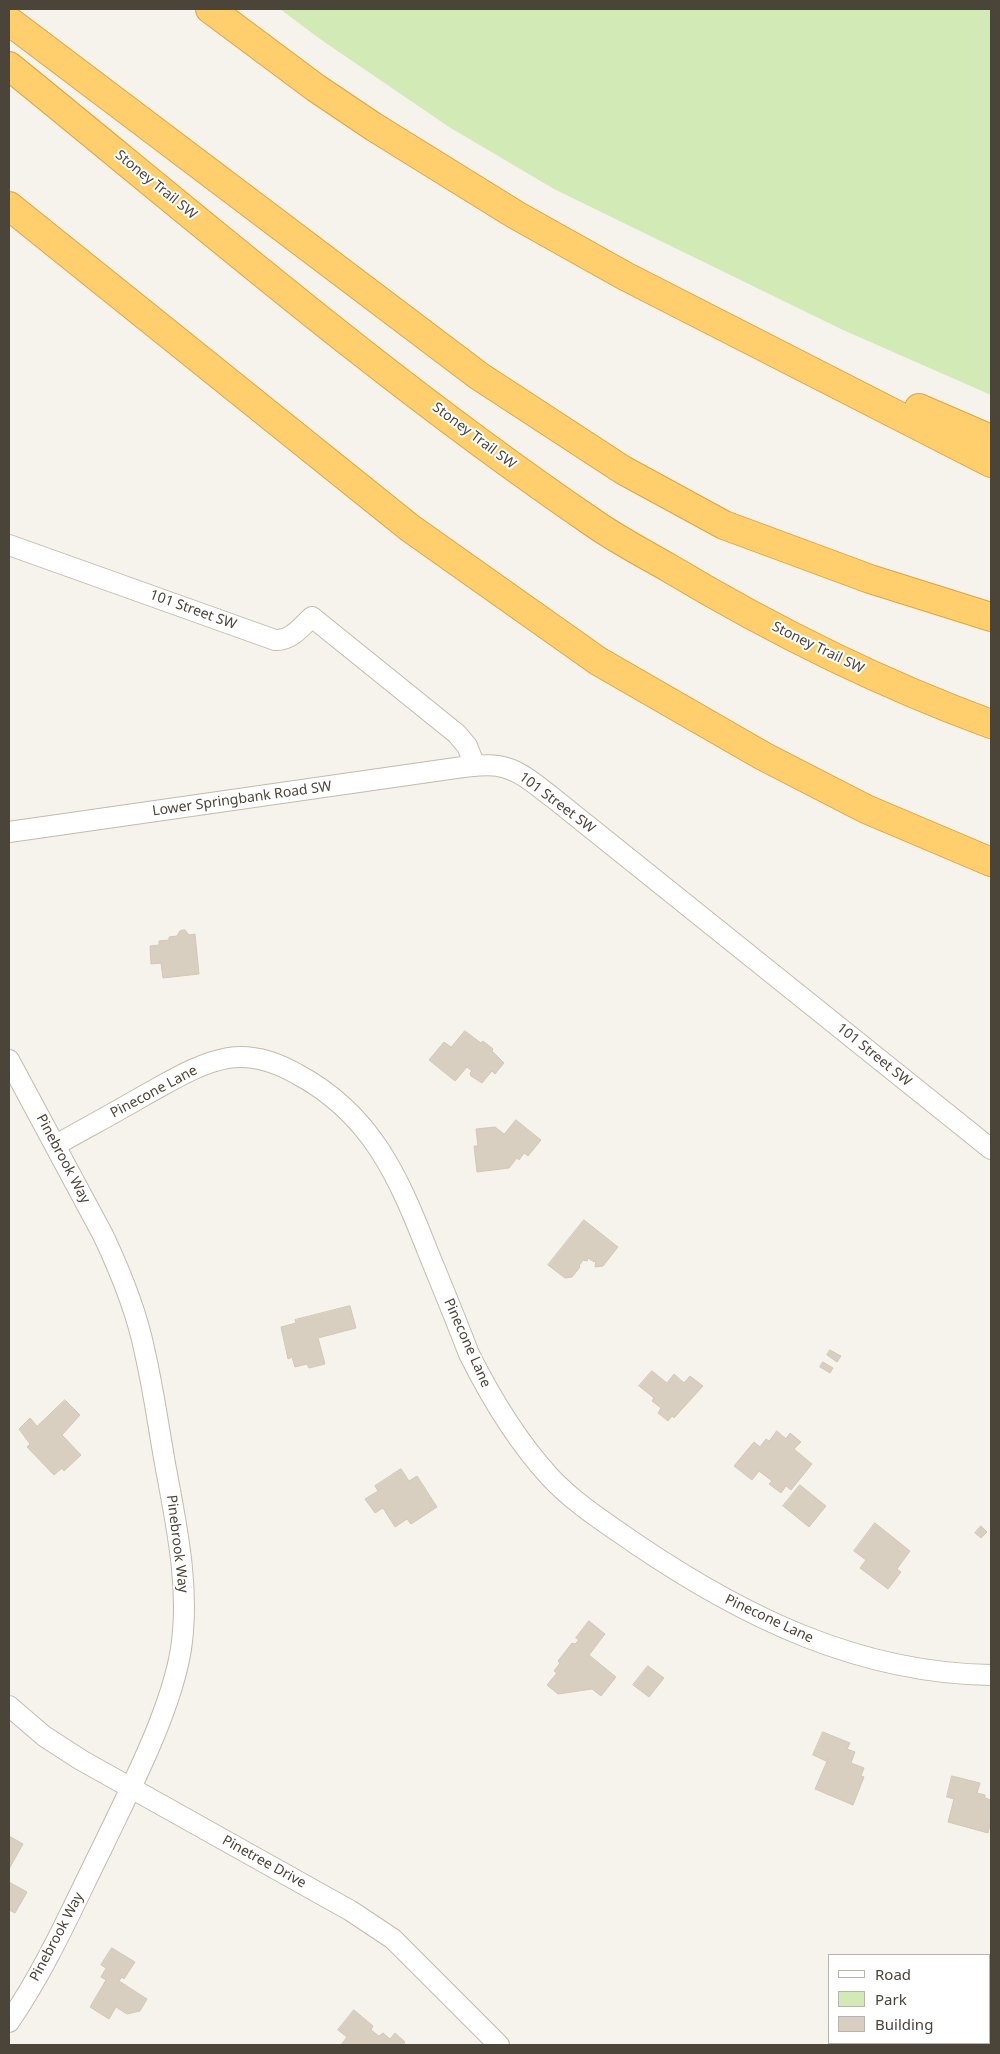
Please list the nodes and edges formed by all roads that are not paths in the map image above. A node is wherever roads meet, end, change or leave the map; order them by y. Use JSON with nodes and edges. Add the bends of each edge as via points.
{"nodes":[{"id":1,"x":210,"y":9,"type":"edge"},
{"id":2,"x":9,"y":21,"type":"edge"},
{"id":3,"x":9,"y":66,"type":"edge"},
{"id":4,"x":9,"y":206,"type":"edge"},
{"id":5,"x":708,"y":318,"type":"junction"},
{"id":6,"x":991,"y":439,"type":"edge"},
{"id":7,"x":991,"y":463,"type":"edge"},
{"id":8,"x":9,"y":545,"type":"edge"},
{"id":9,"x":991,"y":618,"type":"edge"},
{"id":10,"x":991,"y":724,"type":"edge"},
{"id":11,"x":475,"y":766,"type":"junction"},
{"id":12,"x":9,"y":832,"type":"edge"},
{"id":13,"x":991,"y":862,"type":"edge"},
{"id":14,"x":9,"y":1060,"type":"edge"},
{"id":15,"x":56,"y":1145,"type":"junction"},
{"id":16,"x":991,"y":1149,"type":"edge"},
{"id":17,"x":991,"y":1675,"type":"edge"},
{"id":18,"x":9,"y":1706,"type":"edge"},
{"id":19,"x":130,"y":1789,"type":"junction"},
{"id":20,"x":9,"y":2022,"type":"edge"},
{"id":21,"x":499,"y":2045,"type":"edge"}],
"edges":[{"from":1,"to":5,"type":"highway","via":[[316,88],[445,173],[567,244]]},
{"from":2,"to":9,"type":"highway","via":[[479,376],[623,470],[724,525],[870,579]]},
{"from":3,"to":10,"type":"highway","name":"Stoney Trail SW","via":[[349,343],[594,524],[721,599],[837,659]]},
{"from":4,"to":13,"type":"highway","via":[[410,528],[598,661],[763,756],[866,809]]},
{"from":5,"to":6,"type":"highway"},
{"from":5,"to":7,"type":"highway"},
{"from":8,"to":11,"type":"street","name":"101 Street SW","via":[[275,640],[292,636],[312,617],[457,734]]},
{"from":11,"to":12,"type":"street","name":"Lower Springbank Road SW"},
{"from":11,"to":16,"type":"street","name":"101 Street SW","via":[[504,767],[531,781]]},
{"from":14,"to":15,"type":"street","name":"Pinebrook Way"},
{"from":15,"to":17,"type":"street","name":"Pinecone Lane","via":[[165,1084],[212,1062],[247,1057],[267,1061],[304,1077],[354,1118],[386,1158],[404,1192],[480,1376],[535,1460],[565,1491],[687,1578],[788,1630],[879,1662]]},
{"from":15,"to":19,"type":"street","name":"Pinebrook Way","via":[[115,1259],[133,1307],[145,1353],[181,1560],[184,1604],[179,1658],[164,1706]]},
{"from":18,"to":19,"type":"street","name":"Pinetree Drive","via":[[60,1748]]},
{"from":19,"to":20,"type":"street","name":"Pinebrook Way","via":[[55,1944]]},
{"from":19,"to":21,"type":"street","name":"Pinetree Drive","via":[[377,1927],[408,1953]]}]}
